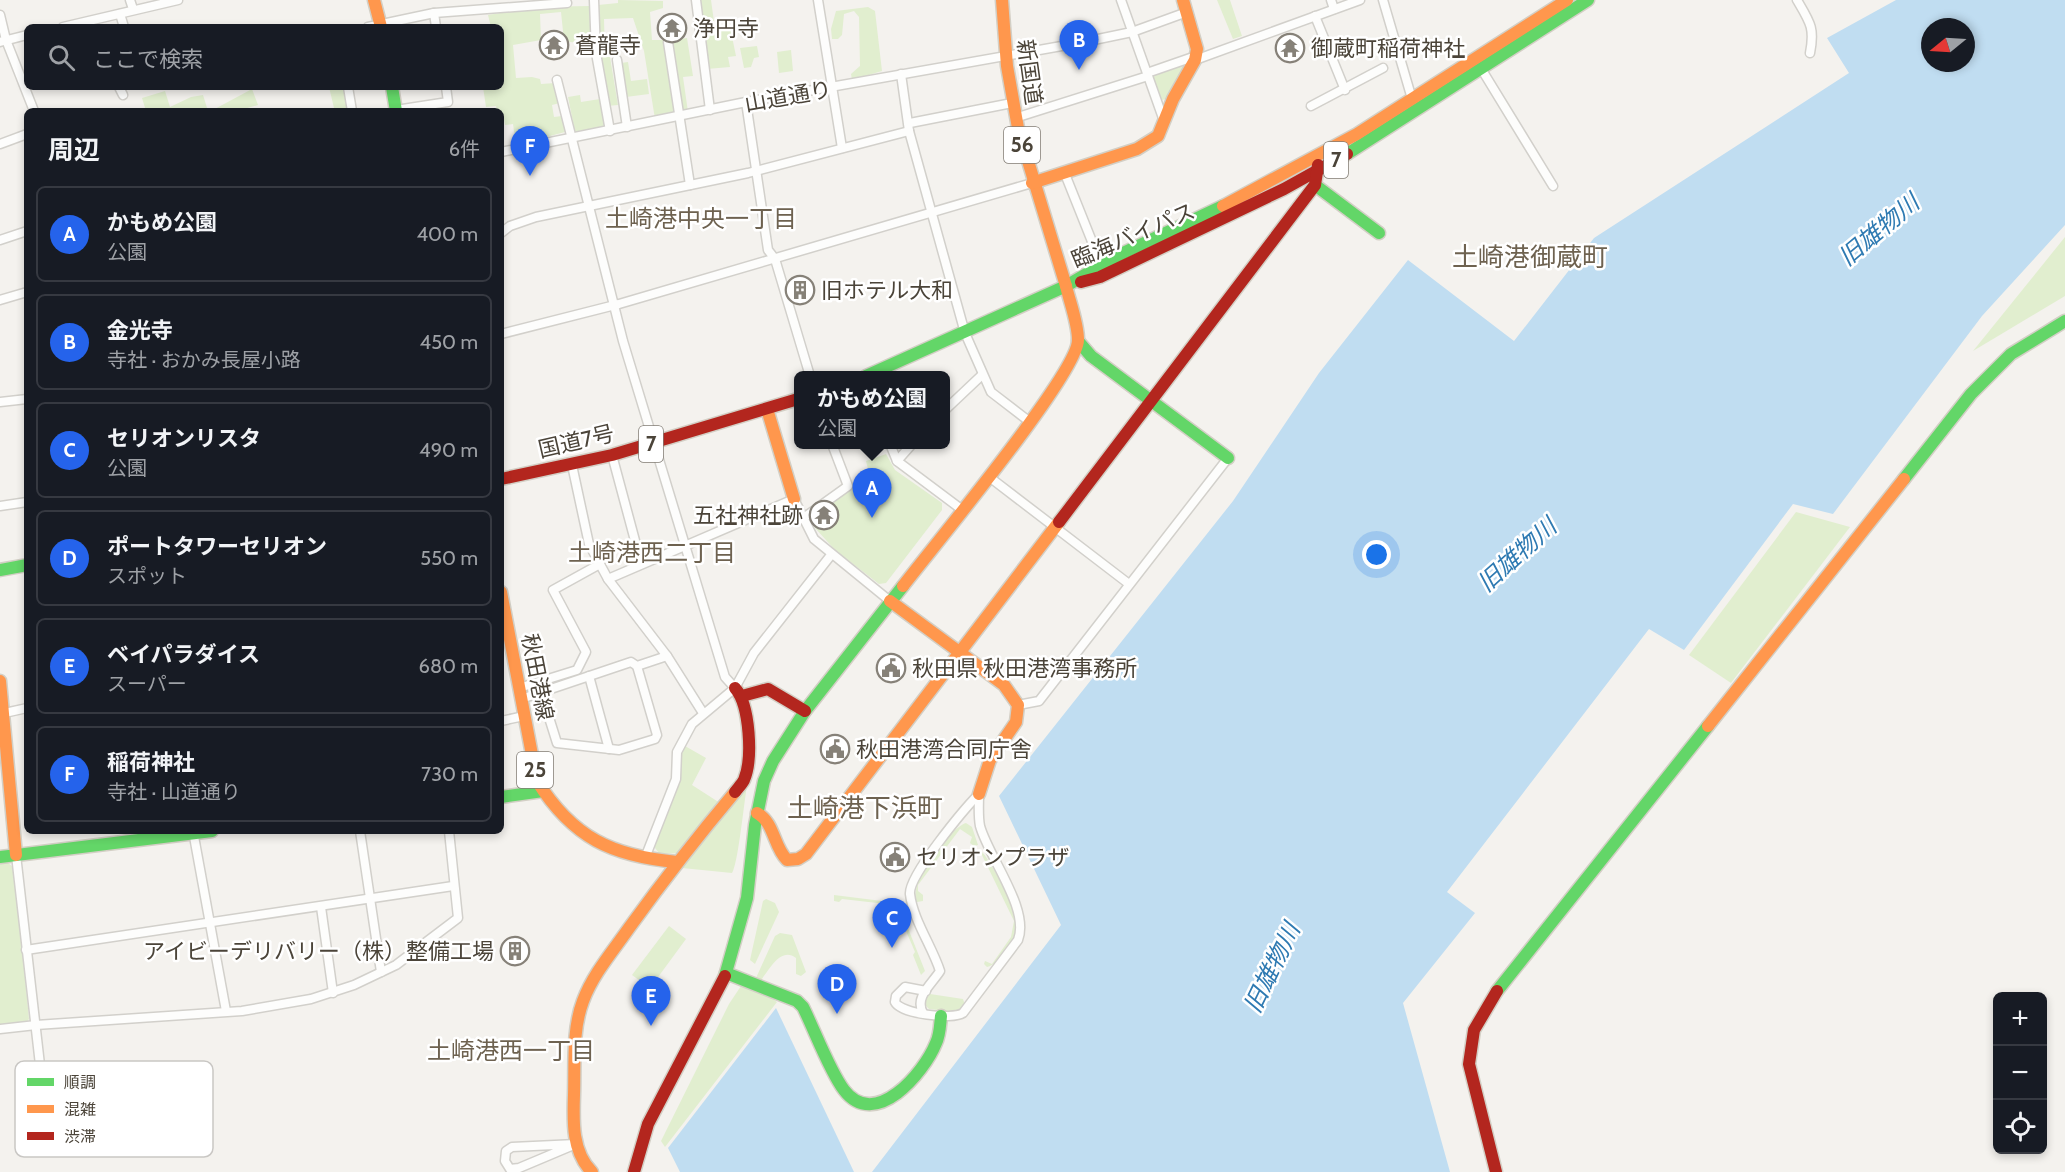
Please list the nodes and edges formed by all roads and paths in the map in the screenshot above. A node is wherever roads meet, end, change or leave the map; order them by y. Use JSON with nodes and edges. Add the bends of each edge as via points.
{"nodes":[{"id":1,"x":130,"y":0,"type":"edge"},
{"id":2,"x":174,"y":0,"type":"edge"},
{"id":3,"x":374,"y":0,"type":"edge"},
{"id":4,"x":594,"y":0,"type":"edge"},
{"id":5,"x":696,"y":0,"type":"edge"},
{"id":6,"x":818,"y":0,"type":"edge"},
{"id":7,"x":1002,"y":0,"type":"edge"},
{"id":8,"x":1121,"y":0,"type":"edge"},
{"id":9,"x":1331,"y":0,"type":"edge"},
{"id":10,"x":1360,"y":0,"type":"edge"},
{"id":11,"x":1383,"y":0,"type":"edge"},
{"id":12,"x":1567,"y":0,"type":"edge"},
{"id":13,"x":1588,"y":0,"type":"edge"},
{"id":14,"x":1797,"y":0,"type":"edge"},
{"id":15,"x":567,"y":3,"type":"dead end"},
{"id":16,"x":1185,"y":6,"type":"edge"},
{"id":17,"x":134,"y":9,"type":"junction"},
{"id":18,"x":1334,"y":9,"type":"junction"},
{"id":19,"x":434,"y":13,"type":"junction"},
{"id":20,"x":120,"y":14,"type":"junction"},
{"id":21,"x":0,"y":15,"type":"edge"},
{"id":22,"x":1315,"y":16,"type":"junction"},
{"id":23,"x":76,"y":24,"type":"edge"},
{"id":24,"x":123,"y":24,"type":"edge"},
{"id":25,"x":377,"y":24,"type":"edge"},
{"id":26,"x":386,"y":24,"type":"edge"},
{"id":27,"x":436,"y":24,"type":"edge"},
{"id":28,"x":1132,"y":32,"type":"junction"},
{"id":29,"x":24,"y":36,"type":"edge"},
{"id":30,"x":3,"y":41,"type":"edge"},
{"id":31,"x":668,"y":42,"type":"dead end"},
{"id":32,"x":1810,"y":53,"type":"dead end"},
{"id":33,"x":1005,"y":57,"type":"junction"},
{"id":34,"x":1196,"y":58,"type":"junction"},
{"id":35,"x":617,"y":60,"type":"dead end"},
{"id":36,"x":1383,"y":68,"type":"dead end"},
{"id":37,"x":1482,"y":70,"type":"junction"},
{"id":38,"x":901,"y":74,"type":"junction"},
{"id":39,"x":1148,"y":74,"type":"junction"},
{"id":40,"x":557,"y":80,"type":"dead end"},
{"id":41,"x":24,"y":88,"type":"edge"},
{"id":42,"x":833,"y":89,"type":"junction"},
{"id":43,"x":25,"y":90,"type":"edge"},
{"id":44,"x":348,"y":90,"type":"edge"},
{"id":45,"x":393,"y":90,"type":"edge"},
{"id":46,"x":446,"y":90,"type":"edge"},
{"id":47,"x":1345,"y":90,"type":"junction"},
{"id":48,"x":1412,"y":99,"type":"junction"},
{"id":49,"x":746,"y":102,"type":"junction"},
{"id":50,"x":1012,"y":103,"type":"junction"},
{"id":51,"x":1311,"y":105,"type":"dead end"},
{"id":52,"x":449,"y":106,"type":"edge"},
{"id":53,"x":33,"y":108,"type":"edge"},
{"id":54,"x":352,"y":108,"type":"edge"},
{"id":55,"x":396,"y":108,"type":"edge"},
{"id":56,"x":422,"y":108,"type":"edge"},
{"id":57,"x":711,"y":110,"type":"junction"},
{"id":58,"x":680,"y":117,"type":"junction"},
{"id":59,"x":1015,"y":118,"type":"junction"},
{"id":60,"x":1164,"y":122,"type":"junction"},
{"id":61,"x":909,"y":127,"type":"junction"},
{"id":62,"x":627,"y":128,"type":"junction"},
{"id":63,"x":610,"y":131,"type":"junction"},
{"id":64,"x":24,"y":135,"type":"edge"},
{"id":65,"x":571,"y":139,"type":"junction"},
{"id":66,"x":0,"y":144,"type":"edge"},
{"id":67,"x":842,"y":148,"type":"junction"},
{"id":68,"x":504,"y":151,"type":"edge"},
{"id":69,"x":1318,"y":164,"type":"junction"},
{"id":70,"x":756,"y":170,"type":"junction"},
{"id":71,"x":1065,"y":174,"type":"junction"},
{"id":72,"x":1032,"y":183,"type":"junction"},
{"id":73,"x":690,"y":185,"type":"junction"},
{"id":74,"x":1316,"y":185,"type":"junction"},
{"id":75,"x":1553,"y":186,"type":"dead end"},
{"id":76,"x":587,"y":205,"type":"junction"},
{"id":77,"x":929,"y":213,"type":"junction"},
{"id":78,"x":504,"y":231,"type":"edge"},
{"id":79,"x":24,"y":232,"type":"edge"},
{"id":80,"x":1379,"y":233,"type":"dead end"},
{"id":81,"x":0,"y":240,"type":"edge"},
{"id":82,"x":775,"y":259,"type":"junction"},
{"id":83,"x":1101,"y":264,"type":"junction"},
{"id":84,"x":1066,"y":286,"type":"junction"},
{"id":85,"x":24,"y":293,"type":"edge"},
{"id":86,"x":0,"y":300,"type":"edge"},
{"id":87,"x":614,"y":306,"type":"junction"},
{"id":88,"x":2065,"y":321,"type":"edge"},
{"id":89,"x":504,"y":333,"type":"edge"},
{"id":90,"x":965,"y":333,"type":"junction"},
{"id":91,"x":1078,"y":341,"type":"junction"},
{"id":92,"x":809,"y":371,"type":"edge"},
{"id":93,"x":875,"y":371,"type":"edge"},
{"id":94,"x":982,"y":375,"type":"junction"},
{"id":95,"x":24,"y":399,"type":"edge"},
{"id":96,"x":794,"y":400,"type":"edge"},
{"id":97,"x":0,"y":402,"type":"edge"},
{"id":98,"x":1152,"y":402,"type":"junction"},
{"id":99,"x":950,"y":404,"type":"edge"},
{"id":100,"x":767,"y":409,"type":"junction"},
{"id":101,"x":1030,"y":422,"type":"junction"},
{"id":102,"x":655,"y":443,"type":"junction"},
{"id":103,"x":834,"y":449,"type":"edge"},
{"id":104,"x":892,"y":449,"type":"edge"},
{"id":105,"x":908,"y":449,"type":"edge"},
{"id":106,"x":612,"y":455,"type":"junction"},
{"id":107,"x":1228,"y":458,"type":"joint"},
{"id":108,"x":897,"y":461,"type":"junction"},
{"id":109,"x":572,"y":465,"type":"junction"},
{"id":110,"x":987,"y":476,"type":"junction"},
{"id":111,"x":504,"y":479,"type":"edge"},
{"id":112,"x":794,"y":499,"type":"junction"},
{"id":113,"x":24,"y":502,"type":"edge"},
{"id":114,"x":0,"y":506,"type":"edge"},
{"id":115,"x":961,"y":509,"type":"junction"},
{"id":116,"x":802,"y":519,"type":"junction"},
{"id":117,"x":1054,"y":525,"type":"junction"},
{"id":118,"x":684,"y":546,"type":"junction"},
{"id":119,"x":831,"y":555,"type":"junction"},
{"id":120,"x":641,"y":563,"type":"junction"},
{"id":121,"x":600,"y":564,"type":"junction"},
{"id":122,"x":24,"y":566,"type":"edge"},
{"id":123,"x":0,"y":570,"type":"edge"},
{"id":124,"x":608,"y":579,"type":"junction"},
{"id":125,"x":1129,"y":584,"type":"junction"},
{"id":126,"x":890,"y":601,"type":"junction"},
{"id":127,"x":504,"y":625,"type":"edge"},
{"id":128,"x":959,"y":651,"type":"junction"},
{"id":129,"x":667,"y":656,"type":"junction"},
{"id":130,"x":638,"y":666,"type":"junction"},
{"id":131,"x":589,"y":676,"type":"junction"},
{"id":132,"x":0,"y":681,"type":"edge"},
{"id":133,"x":541,"y":692,"type":"junction"},
{"id":134,"x":738,"y":692,"type":"junction"},
{"id":135,"x":520,"y":694,"type":"junction"},
{"id":136,"x":1018,"y":705,"type":"junction"},
{"id":137,"x":24,"y":709,"type":"edge"},
{"id":138,"x":804,"y":711,"type":"junction"},
{"id":139,"x":703,"y":712,"type":"junction"},
{"id":140,"x":2,"y":714,"type":"edge"},
{"id":141,"x":524,"y":716,"type":"junction"},
{"id":142,"x":504,"y":720,"type":"edge"},
{"id":143,"x":609,"y":749,"type":"junction"},
{"id":144,"x":543,"y":791,"type":"junction"},
{"id":145,"x":980,"y":794,"type":"junction"},
{"id":146,"x":504,"y":797,"type":"edge"},
{"id":147,"x":757,"y":813,"type":"junction"},
{"id":148,"x":178,"y":834,"type":"edge"},
{"id":149,"x":193,"y":834,"type":"edge"},
{"id":150,"x":360,"y":834,"type":"edge"},
{"id":151,"x":448,"y":834,"type":"edge"},
{"id":152,"x":16,"y":855,"type":"junction"},
{"id":153,"x":0,"y":857,"type":"edge"},
{"id":154,"x":645,"y":858,"type":"junction"},
{"id":155,"x":677,"y":862,"type":"junction"},
{"id":156,"x":453,"y":886,"type":"junction"},
{"id":157,"x":370,"y":900,"type":"junction"},
{"id":158,"x":321,"y":907,"type":"junction"},
{"id":159,"x":209,"y":925,"type":"junction"},
{"id":160,"x":26,"y":950,"type":"junction"},
{"id":161,"x":381,"y":972,"type":"junction"},
{"id":162,"x":726,"y":973,"type":"junction"},
{"id":163,"x":926,"y":991,"type":"junction"},
{"id":164,"x":333,"y":993,"type":"junction"},
{"id":165,"x":226,"y":1011,"type":"junction"},
{"id":166,"x":923,"y":1013,"type":"junction"},
{"id":167,"x":941,"y":1016,"type":"junction"},
{"id":168,"x":36,"y":1025,"type":"junction"},
{"id":169,"x":0,"y":1029,"type":"edge"},
{"id":170,"x":39,"y":1061,"type":"edge"},
{"id":171,"x":576,"y":1144,"type":"junction"},
{"id":172,"x":592,"y":1172,"type":"edge"},
{"id":173,"x":634,"y":1172,"type":"edge"},
{"id":174,"x":1496,"y":1172,"type":"edge"}],
"edges":[{"from":1,"to":17,"type":"street"},
{"from":2,"to":17,"type":"street"},
{"from":3,"to":25,"type":"main road"},
{"from":4,"to":63,"type":"street","via":[[596,53]]},
{"from":5,"to":57,"type":"street"},
{"from":6,"to":42,"type":"street"},
{"from":7,"to":33,"type":"main road","name":"新国道","number":"56"},
{"from":8,"to":28,"type":"street"},
{"from":9,"to":18,"type":"street"},
{"from":10,"to":18,"type":"street"},
{"from":11,"to":48,"type":"street"},
{"from":12,"to":48,"type":"main road","name":"臨海バイパス","number":"7"},
{"from":13,"to":37,"type":"main road","name":"臨海バイパス","number":"7"},
{"from":14,"to":32,"type":"street","via":[[1814,34]]},
{"from":15,"to":19,"type":"street"},
{"from":16,"to":28,"type":"street","name":"山道通り"},
{"from":16,"to":34,"type":"main road"},
{"from":17,"to":20,"type":"street"},
{"from":18,"to":22,"type":"street"},
{"from":19,"to":26,"type":"street"},
{"from":19,"to":27,"type":"street"},
{"from":20,"to":23,"type":"street"},
{"from":20,"to":24,"type":"street"},
{"from":21,"to":30,"type":"street"},
{"from":22,"to":34,"type":"street"},
{"from":22,"to":47,"type":"street"},
{"from":28,"to":33,"type":"street","name":"山道通り"},
{"from":28,"to":39,"type":"street"},
{"from":29,"to":30,"type":"street"},
{"from":30,"to":41,"type":"street"},
{"from":31,"to":58,"type":"street"},
{"from":33,"to":38,"type":"street","name":"山道通り"},
{"from":33,"to":50,"type":"main road","name":"新国道","number":"56"},
{"from":34,"to":39,"type":"street"},
{"from":34,"to":60,"type":"main road"},
{"from":35,"to":62,"type":"street"},
{"from":36,"to":47,"type":"street"},
{"from":37,"to":69,"type":"main road","name":"臨海バイパス","number":"7"},
{"from":37,"to":75,"type":"street"},
{"from":38,"to":42,"type":"street","name":"山道通り"},
{"from":38,"to":61,"type":"street"},
{"from":39,"to":59,"type":"street"},
{"from":39,"to":60,"type":"street"},
{"from":40,"to":65,"type":"street"},
{"from":42,"to":49,"type":"street","name":"山道通り"},
{"from":42,"to":67,"type":"street"},
{"from":43,"to":53,"type":"street"},
{"from":44,"to":54,"type":"street"},
{"from":45,"to":55,"type":"main road"},
{"from":46,"to":52,"type":"street"},
{"from":47,"to":51,"type":"street"},
{"from":48,"to":69,"type":"main road","name":"臨海バイパス","number":"7"},
{"from":49,"to":57,"type":"street","name":"山道通り"},
{"from":49,"to":70,"type":"street"},
{"from":50,"to":59,"type":"main road","name":"新国道","number":"56"},
{"from":50,"to":61,"type":"street"},
{"from":52,"to":56,"type":"street"},
{"from":57,"to":58,"type":"street","name":"山道通り"},
{"from":58,"to":62,"type":"street","name":"山道通り"},
{"from":58,"to":73,"type":"street"},
{"from":59,"to":72,"type":"main road","name":"新国道","number":"56"},
{"from":60,"to":71,"type":"main road","via":[[1162,131],[1149,144]]},
{"from":61,"to":67,"type":"street"},
{"from":61,"to":77,"type":"street"},
{"from":62,"to":63,"type":"street","name":"山道通り"},
{"from":63,"to":65,"type":"street","name":"山道通り"},
{"from":64,"to":66,"type":"street"},
{"from":65,"to":68,"type":"street","name":"山道通り"},
{"from":65,"to":76,"type":"street"},
{"from":67,"to":70,"type":"street"},
{"from":69,"to":74,"type":"main road"},
{"from":69,"to":83,"type":"main road","name":"臨海バイパス","number":"7"},
{"from":69,"to":84,"type":"main road","name":"臨海バイパス","number":"7","via":[[1284,189],[1100,277]]},
{"from":70,"to":73,"type":"street"},
{"from":70,"to":82,"type":"street","via":[[768,250]]},
{"from":71,"to":72,"type":"main road"},
{"from":71,"to":83,"type":"street"},
{"from":72,"to":77,"type":"street"},
{"from":72,"to":84,"type":"main road","name":"新国道","number":"56"},
{"from":73,"to":76,"type":"street"},
{"from":74,"to":80,"type":"main road"},
{"from":74,"to":98,"type":"main road"},
{"from":76,"to":78,"type":"street","via":[[527,219]]},
{"from":76,"to":87,"type":"street"},
{"from":77,"to":82,"type":"street"},
{"from":77,"to":90,"type":"street"},
{"from":79,"to":81,"type":"street"},
{"from":82,"to":87,"type":"street"},
{"from":82,"to":92,"type":"street"},
{"from":83,"to":84,"type":"main road","name":"臨海バイパス","number":"7"},
{"from":84,"to":90,"type":"main road","number":"7"},
{"from":84,"to":91,"type":"main road","name":"新国道"},
{"from":85,"to":86,"type":"street"},
{"from":87,"to":89,"type":"street"},
{"from":87,"to":102,"type":"street"},
{"from":88,"to":174,"type":"main road","via":[[2011,354],[1971,394],[1490,1000],[1474,1030],[1469,1064]]},
{"from":90,"to":93,"type":"main road","number":"7"},
{"from":90,"to":94,"type":"street"},
{"from":91,"to":98,"type":"main road"},
{"from":91,"to":101,"type":"main road","via":[[1069,367]]},
{"from":94,"to":99,"type":"street"},
{"from":94,"to":101,"type":"street","via":[[991,392]]},
{"from":95,"to":97,"type":"street"},
{"from":96,"to":100,"type":"main road","name":"国道7号","number":"7"},
{"from":98,"to":107,"type":"main road"},
{"from":98,"to":117,"type":"main road"},
{"from":100,"to":102,"type":"main road","name":"国道7号","number":"7"},
{"from":100,"to":112,"type":"main road"},
{"from":101,"to":110,"type":"main road"},
{"from":102,"to":106,"type":"main road","name":"国道7号","number":"7"},
{"from":102,"to":118,"type":"street"},
{"from":103,"to":116,"type":"street","via":[[848,486]]},
{"from":104,"to":108,"type":"street"},
{"from":105,"to":108,"type":"street"},
{"from":106,"to":109,"type":"main road","name":"国道7号","number":"7"},
{"from":106,"to":120,"type":"street"},
{"from":107,"to":125,"type":"street"},
{"from":108,"to":115,"type":"street"},
{"from":109,"to":111,"type":"main road","name":"国道7号","number":"7"},
{"from":109,"to":121,"type":"street","via":[[589,544]]},
{"from":110,"to":115,"type":"main road"},
{"from":110,"to":117,"type":"street"},
{"from":112,"to":116,"type":"street"},
{"from":112,"to":118,"type":"street"},
{"from":113,"to":114,"type":"street"},
{"from":115,"to":126,"type":"main road"},
{"from":116,"to":119,"type":"street","via":[[814,539]]},
{"from":117,"to":125,"type":"street"},
{"from":117,"to":128,"type":"main road"},
{"from":118,"to":120,"type":"street"},
{"from":118,"to":134,"type":"street","via":[[725,677]]},
{"from":119,"to":126,"type":"street"},
{"from":119,"to":134,"type":"street","via":[[754,654]]},
{"from":120,"to":124,"type":"street"},
{"from":121,"to":124,"type":"street"},
{"from":121,"to":135,"type":"street","via":[[553,590],[586,652],[577,670]]},
{"from":122,"to":123,"type":"main road"},
{"from":124,"to":129,"type":"street"},
{"from":125,"to":136,"type":"street","via":[[1040,701]]},
{"from":126,"to":128,"type":"main road"},
{"from":126,"to":138,"type":"main road"},
{"from":127,"to":135,"type":"main road","name":"秋田港線","number":"25"},
{"from":128,"to":136,"type":"main road","via":[[1004,685]]},
{"from":128,"to":147,"type":"main road","via":[[806,854],[787,860],[766,818]]},
{"from":129,"to":130,"type":"street"},
{"from":129,"to":139,"type":"street"},
{"from":130,"to":131,"type":"street","via":[[631,662]]},
{"from":130,"to":143,"type":"street","via":[[657,735],[619,750]]},
{"from":131,"to":133,"type":"street"},
{"from":131,"to":143,"type":"street"},
{"from":132,"to":140,"type":"main road"},
{"from":133,"to":135,"type":"street"},
{"from":133,"to":143,"type":"street","via":[[557,743]]},
{"from":134,"to":138,"type":"main road","via":[[768,689]]},
{"from":134,"to":139,"type":"street"},
{"from":134,"to":155,"type":"main road","via":[[750,749],[744,781]]},
{"from":135,"to":141,"type":"main road","name":"秋田港線","number":"25"},
{"from":136,"to":145,"type":"main road","via":[[1016,722],[990,760]]},
{"from":137,"to":140,"type":"street"},
{"from":138,"to":147,"type":"main road","via":[[773,761]]},
{"from":139,"to":154,"type":"street","via":[[677,752],[676,779]]},
{"from":140,"to":152,"type":"main road"},
{"from":141,"to":142,"type":"street"},
{"from":141,"to":144,"type":"main road","name":"秋田港線","number":"25","via":[[537,781]]},
{"from":144,"to":146,"type":"main road"},
{"from":144,"to":154,"type":"main road","name":"秋田港線","number":"25","via":[[553,805],[600,842],[613,850]]},
{"from":145,"to":163,"type":"street","via":[[966,806],[911,881],[912,902],[940,971]]},
{"from":145,"to":167,"type":"street","via":[[981,830],[1022,923],[1021,932],[963,1013]]},
{"from":147,"to":162,"type":"main road","via":[[747,898]]},
{"from":148,"to":152,"type":"main road"},
{"from":149,"to":159,"type":"street"},
{"from":150,"to":157,"type":"street"},
{"from":151,"to":156,"type":"street"},
{"from":152,"to":153,"type":"main road"},
{"from":152,"to":160,"type":"street"},
{"from":154,"to":155,"type":"main road","name":"秋田港線","number":"25"},
{"from":155,"to":171,"type":"main road","via":[[594,978],[583,1001],[576,1027],[572,1084]]},
{"from":156,"to":157,"type":"street"},
{"from":156,"to":161,"type":"street","via":[[458,918]]},
{"from":157,"to":158,"type":"street"},
{"from":157,"to":161,"type":"street"},
{"from":158,"to":159,"type":"street"},
{"from":158,"to":164,"type":"street"},
{"from":159,"to":160,"type":"street"},
{"from":159,"to":165,"type":"street"},
{"from":160,"to":168,"type":"street"},
{"from":161,"to":164,"type":"street"},
{"from":162,"to":167,"type":"main road","via":[[797,1000],[844,1090],[869,1104],[898,1096],[935,1046]]},
{"from":162,"to":173,"type":"main road","via":[[709,1014],[648,1124]]},
{"from":163,"to":166,"type":"street","via":[[919,1003]]},
{"from":163,"to":166,"type":"street","via":[[905,987],[896,996],[898,1007]]},
{"from":164,"to":165,"type":"street","via":[[288,1005]]},
{"from":165,"to":168,"type":"street"},
{"from":166,"to":167,"type":"street"},
{"from":168,"to":169,"type":"street"},
{"from":168,"to":170,"type":"street"},
{"from":171,"to":171,"type":"street","via":[[519,1168],[510,1168],[505,1161],[506,1151],[512,1147]]},
{"from":171,"to":172,"type":"main road"}]}
